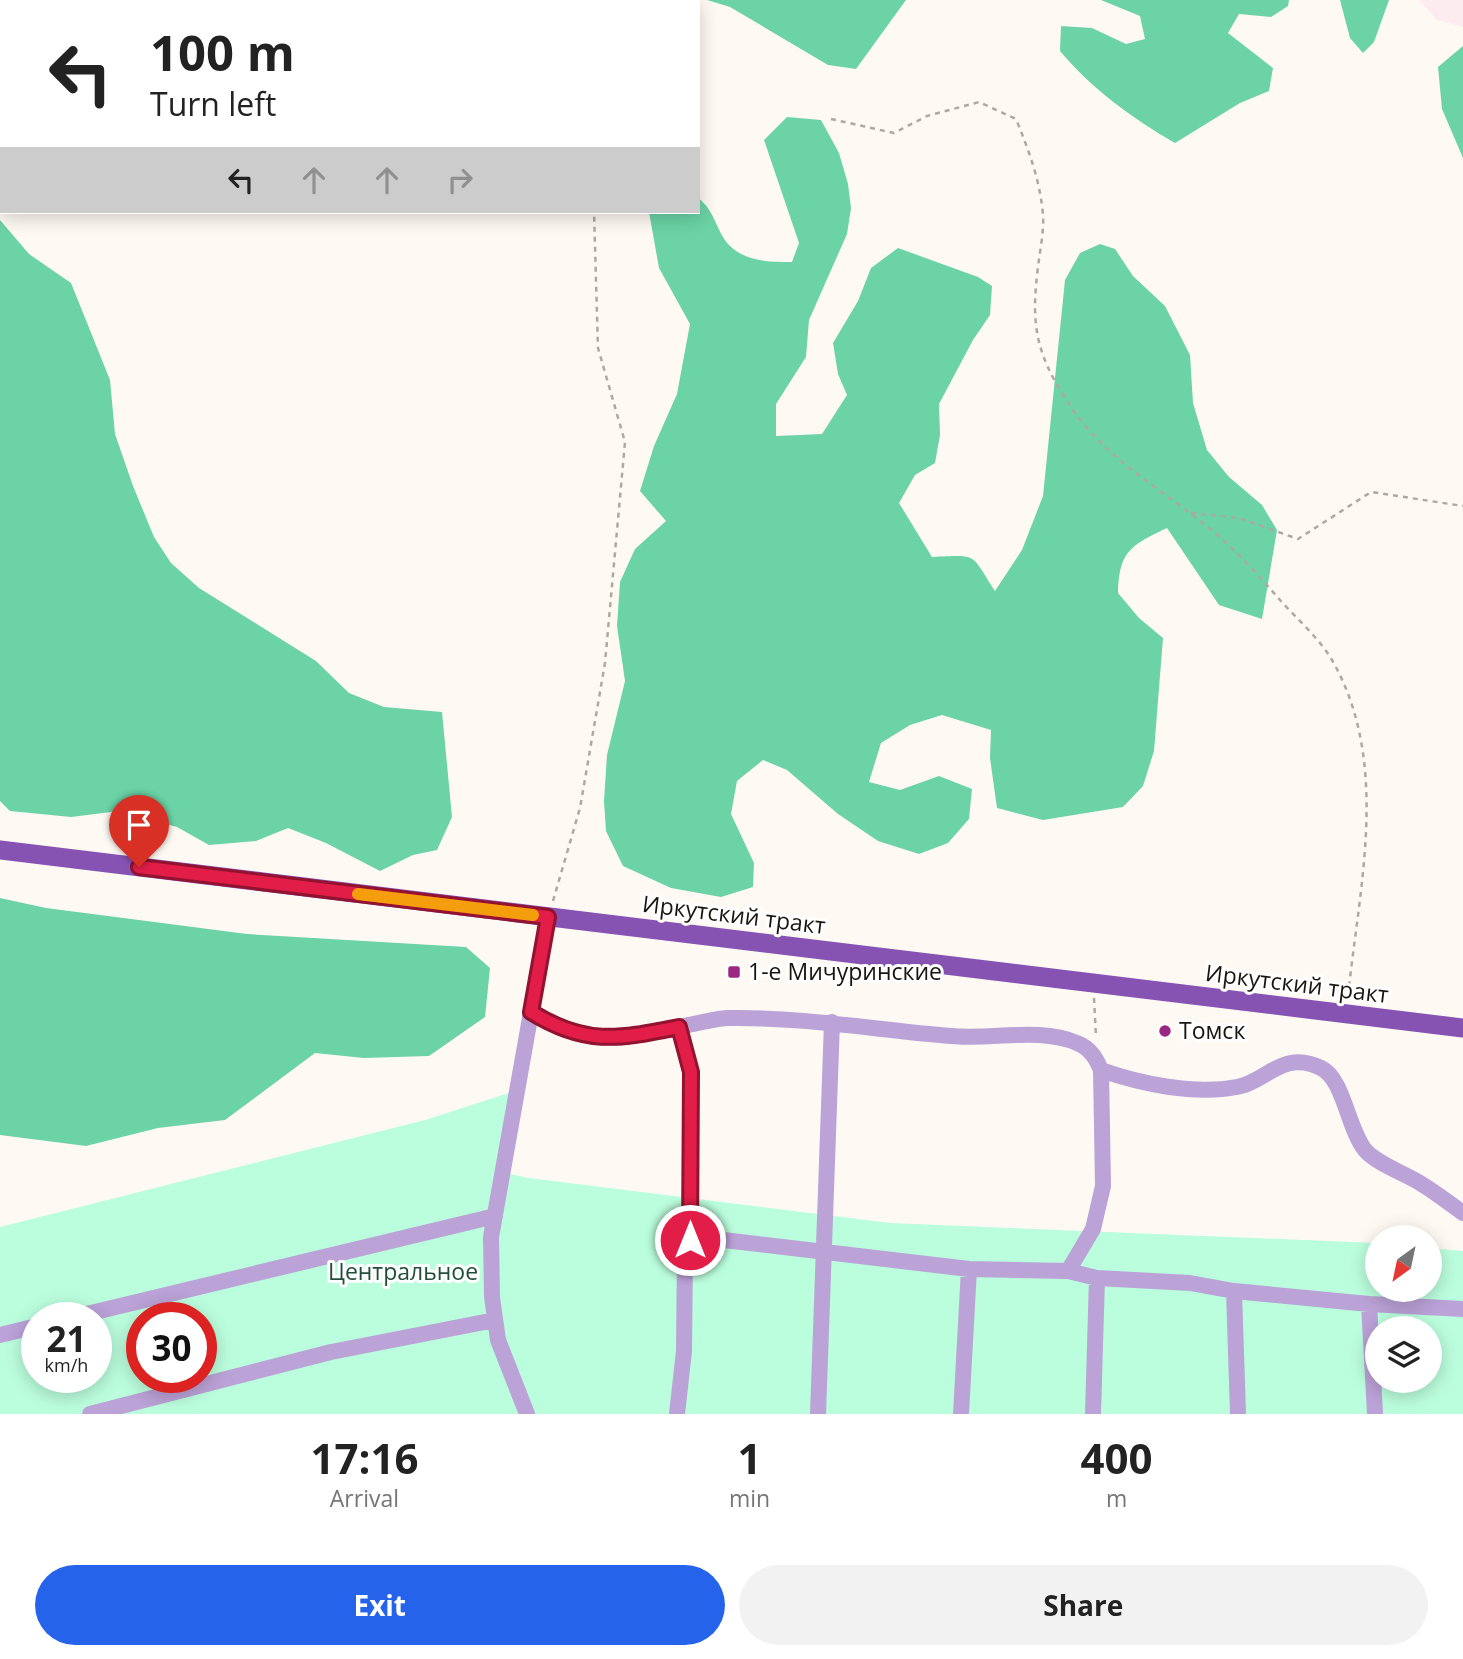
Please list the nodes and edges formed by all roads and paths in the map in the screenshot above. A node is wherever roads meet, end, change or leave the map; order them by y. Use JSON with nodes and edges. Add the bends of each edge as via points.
{"nodes":[{"id":1,"x":831,"y":119,"type":"dead end"},
{"id":2,"x":594,"y":214,"type":"edge"},
{"id":3,"x":1463,"y":506,"type":"edge"},
{"id":4,"x":1189,"y":513,"type":"junction"},
{"id":5,"x":0,"y":850,"type":"edge"},
{"id":6,"x":548,"y":917,"type":"junction"},
{"id":7,"x":1095,"y":985,"type":"junction"},
{"id":8,"x":531,"y":1012,"type":"junction"},
{"id":9,"x":1346,"y":1014,"type":"junction"},
{"id":10,"x":832,"y":1022,"type":"junction"},
{"id":11,"x":679,"y":1027,"type":"junction"},
{"id":12,"x":1463,"y":1028,"type":"edge"},
{"id":13,"x":1094,"y":1054,"type":"junction"},
{"id":14,"x":1101,"y":1070,"type":"junction"},
{"id":15,"x":1463,"y":1213,"type":"edge"},
{"id":16,"x":495,"y":1216,"type":"junction"},
{"id":17,"x":690,"y":1240,"type":"junction"},
{"id":18,"x":824,"y":1252,"type":"junction"},
{"id":19,"x":969,"y":1269,"type":"junction"},
{"id":20,"x":1068,"y":1272,"type":"junction"},
{"id":21,"x":1097,"y":1278,"type":"junction"},
{"id":22,"x":1234,"y":1292,"type":"junction"},
{"id":23,"x":1370,"y":1304,"type":"junction"},
{"id":24,"x":112,"y":1308,"type":"edge"},
{"id":25,"x":1463,"y":1309,"type":"edge"},
{"id":26,"x":495,"y":1320,"type":"junction"},
{"id":27,"x":21,"y":1330,"type":"edge"},
{"id":28,"x":0,"y":1335,"type":"edge"},
{"id":29,"x":521,"y":1413,"type":"edge"},
{"id":30,"x":90,"y":1414,"type":"edge"},
{"id":31,"x":677,"y":1414,"type":"edge"},
{"id":32,"x":818,"y":1414,"type":"edge"},
{"id":33,"x":961,"y":1414,"type":"edge"},
{"id":34,"x":1093,"y":1414,"type":"edge"},
{"id":35,"x":1238,"y":1414,"type":"edge"},
{"id":36,"x":1375,"y":1414,"type":"edge"}],
"edges":[{"from":1,"to":4,"type":"path","via":[[894,134],[927,116],[979,102],[1016,119],[1036,167],[1043,216],[1033,324],[1047,363],[1064,397],[1112,456]]},
{"from":2,"to":6,"type":"path","via":[[598,348],[625,442],[605,663],[580,807]]},
{"from":3,"to":4,"type":"path","via":[[1371,492],[1298,539],[1239,518]]},
{"from":4,"to":9,"type":"path","via":[[1259,576],[1330,657],[1360,732],[1367,807]]},
{"from":5,"to":6,"type":"main road","name":"Иркутский тракт"},
{"from":6,"to":7,"type":"main road","name":"Иркутский тракт"},
{"from":6,"to":8,"type":"street"},
{"from":7,"to":9,"type":"main road","name":"Иркутский тракт"},
{"from":7,"to":13,"type":"path"},
{"from":8,"to":11,"type":"street","via":[[557,1028],[589,1038],[621,1039]]},
{"from":8,"to":16,"type":"street"},
{"from":9,"to":12,"type":"main road","name":"Иркутский тракт"},
{"from":10,"to":11,"type":"street","via":[[726,1018]]},
{"from":10,"to":13,"type":"street","via":[[952,1037],[1046,1037],[1078,1043]]},
{"from":10,"to":18,"type":"street"},
{"from":11,"to":17,"type":"street","via":[[691,1072]]},
{"from":13,"to":14,"type":"street"},
{"from":14,"to":15,"type":"street","via":[[1124,1078],[1211,1090],[1240,1087],[1272,1068],[1298,1062],[1321,1068],[1337,1081],[1347,1116],[1366,1151]]},
{"from":14,"to":20,"type":"street","via":[[1102,1186],[1093,1229]]},
{"from":16,"to":24,"type":"street"},
{"from":16,"to":26,"type":"street","via":[[491,1237]]},
{"from":17,"to":18,"type":"street","via":[[698,1237]]},
{"from":17,"to":31,"type":"street","via":[[685,1249],[684,1351]]},
{"from":18,"to":19,"type":"street"},
{"from":18,"to":32,"type":"street"},
{"from":19,"to":20,"type":"street"},
{"from":19,"to":33,"type":"street"},
{"from":20,"to":21,"type":"street"},
{"from":21,"to":22,"type":"street","via":[[1190,1283]]},
{"from":21,"to":34,"type":"street"},
{"from":22,"to":23,"type":"street"},
{"from":22,"to":35,"type":"street"},
{"from":23,"to":25,"type":"street"},
{"from":23,"to":36,"type":"street"},
{"from":26,"to":29,"type":"street"},
{"from":26,"to":30,"type":"street","via":[[331,1352]]},
{"from":27,"to":28,"type":"street"}]}
